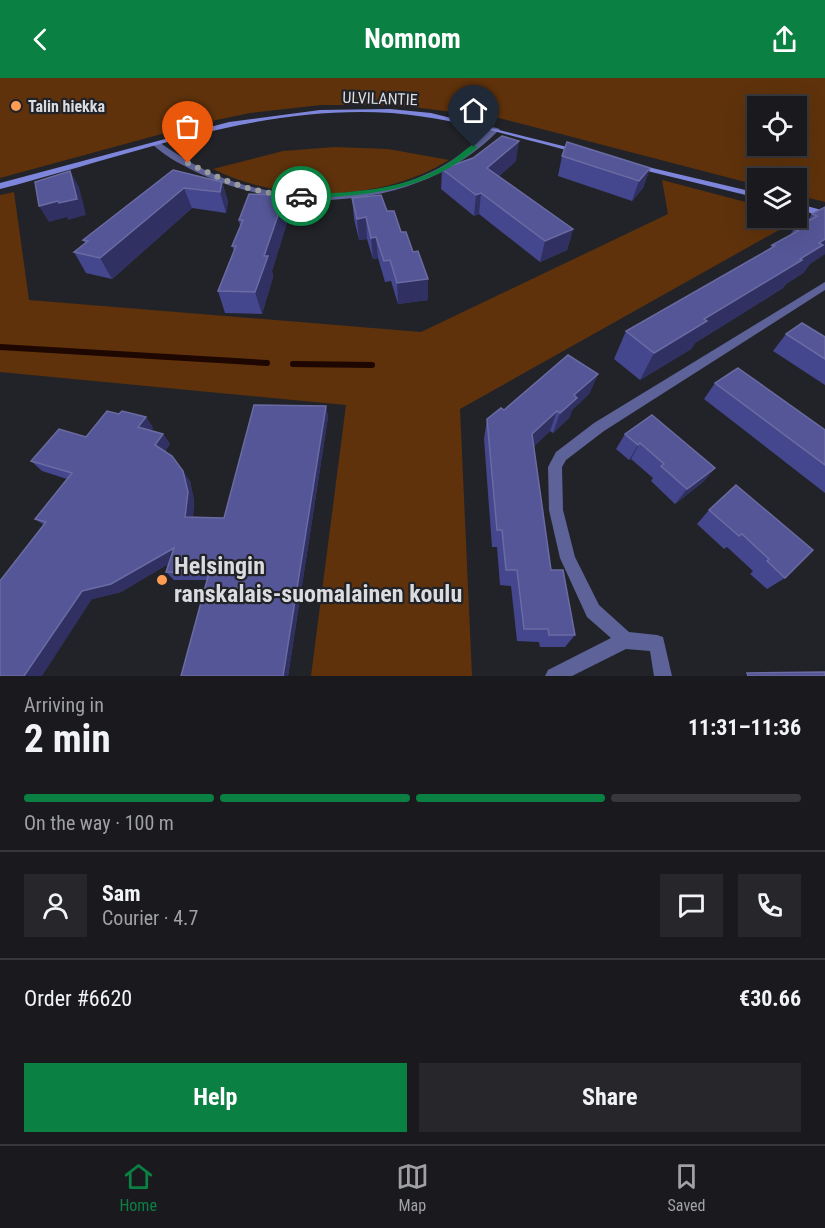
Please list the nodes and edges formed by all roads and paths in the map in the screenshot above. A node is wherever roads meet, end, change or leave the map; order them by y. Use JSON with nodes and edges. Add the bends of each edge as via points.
{"nodes":[{"id":1,"x":496,"y":129,"type":"junction"},
{"id":2,"x":156,"y":144,"type":"junction"},
{"id":3,"x":587,"y":153,"type":"edge"},
{"id":4,"x":621,"y":162,"type":"edge"},
{"id":5,"x":0,"y":186,"type":"edge"},
{"id":6,"x":747,"y":193,"type":"edge"},
{"id":7,"x":807,"y":209,"type":"edge"},
{"id":8,"x":825,"y":214,"type":"edge"},
{"id":9,"x":825,"y":285,"type":"edge"},
{"id":10,"x":625,"y":640,"type":"junction"},
{"id":11,"x":554,"y":676,"type":"edge"},
{"id":12,"x":663,"y":676,"type":"edge"}],
"edges":[{"from":1,"to":2,"type":"street","name":"ULVILANTIE","via":[[411,113],[339,111],[254,119]]},
{"from":1,"to":2,"type":"street","via":[[444,169],[426,177],[380,191],[335,196],[286,195],[240,188]]},
{"from":1,"to":3,"type":"street","name":"ULVILANTIE"},
{"from":2,"to":5,"type":"street","name":"ULVILANTIE"},
{"from":4,"to":6,"type":"street"},
{"from":7,"to":8,"type":"street"},
{"from":9,"to":10,"type":"street","via":[[599,427],[561,456],[555,467],[556,510],[568,558],[593,611]]},
{"from":10,"to":11,"type":"street"},
{"from":10,"to":12,"type":"street","via":[[657,643]]}]}
